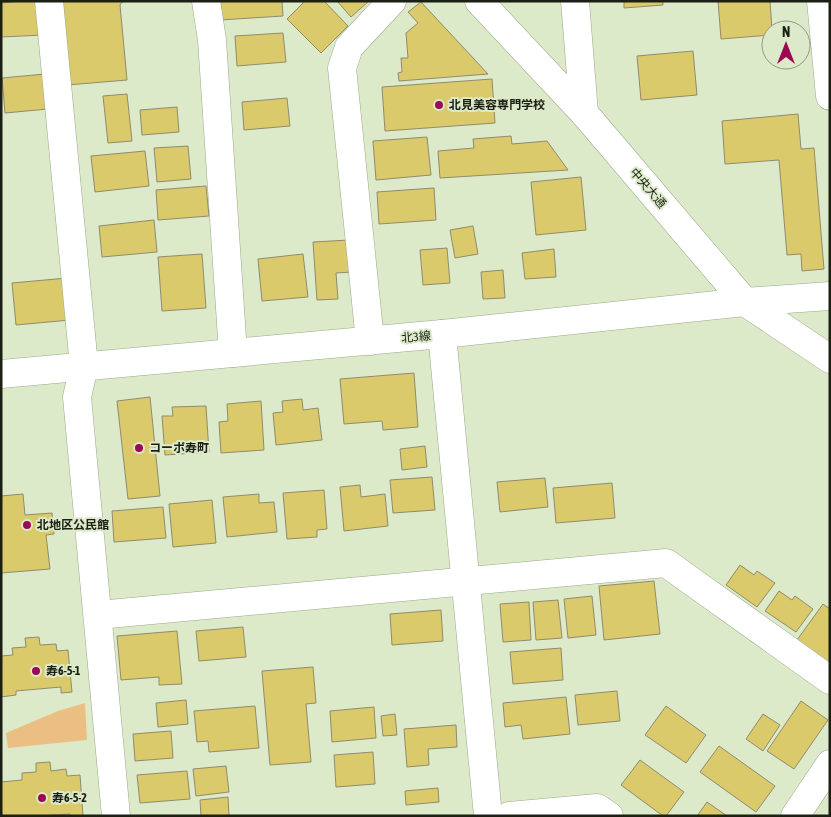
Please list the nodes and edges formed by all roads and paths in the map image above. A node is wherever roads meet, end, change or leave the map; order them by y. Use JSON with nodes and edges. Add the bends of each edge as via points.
{"nodes":[{"id":1,"x":49,"y":1,"type":"edge"},
{"id":2,"x":206,"y":1,"type":"edge"},
{"id":3,"x":392,"y":1,"type":"edge"},
{"id":4,"x":479,"y":1,"type":"edge"},
{"id":5,"x":575,"y":1,"type":"edge"},
{"id":6,"x":821,"y":1,"type":"edge"},
{"id":7,"x":828,"y":54,"type":"edge"},
{"id":8,"x":830,"y":96,"type":"edge"},
{"id":9,"x":584,"y":114,"type":"junction"},
{"id":10,"x":830,"y":296,"type":"edge"},
{"id":11,"x":745,"y":302,"type":"junction"},
{"id":12,"x":442,"y":334,"type":"junction"},
{"id":13,"x":370,"y":341,"type":"junction"},
{"id":14,"x":233,"y":353,"type":"junction"},
{"id":15,"x":830,"y":359,"type":"edge"},
{"id":16,"x":84,"y":366,"type":"junction"},
{"id":17,"x":1,"y":374,"type":"edge"},
{"id":18,"x":465,"y":581,"type":"junction"},
{"id":19,"x":98,"y":615,"type":"junction"},
{"id":20,"x":830,"y":680,"type":"edge"},
{"id":21,"x":830,"y":764,"type":"edge"},
{"id":22,"x":116,"y":816,"type":"edge"},
{"id":23,"x":488,"y":816,"type":"edge"},
{"id":24,"x":509,"y":816,"type":"edge"},
{"id":25,"x":609,"y":816,"type":"edge"},
{"id":26,"x":794,"y":816,"type":"edge"}],
"edges":[{"from":1,"to":16,"type":"street"},
{"from":2,"to":14,"type":"street","via":[[212,40]]},
{"from":3,"to":13,"type":"street","via":[[349,47],[342,68]]},
{"from":4,"to":9,"type":"street","name":"中央大通"},
{"from":5,"to":9,"type":"street"},
{"from":6,"to":7,"type":"street"},
{"from":7,"to":8,"type":"street"},
{"from":9,"to":11,"type":"street","name":"中央大通"},
{"from":10,"to":11,"type":"street","name":"北3線"},
{"from":11,"to":12,"type":"street","name":"北3線"},
{"from":11,"to":15,"type":"street","name":"中央大通"},
{"from":12,"to":13,"type":"street","name":"北3線"},
{"from":12,"to":18,"type":"street"},
{"from":13,"to":14,"type":"street","name":"北3線"},
{"from":14,"to":16,"type":"street","name":"北3線"},
{"from":16,"to":17,"type":"street","name":"北3線"},
{"from":16,"to":19,"type":"street","via":[[77,397]]},
{"from":18,"to":19,"type":"street"},
{"from":18,"to":20,"type":"street","via":[[666,563]]},
{"from":18,"to":23,"type":"street"},
{"from":19,"to":22,"type":"street"},
{"from":21,"to":26,"type":"street"},
{"from":24,"to":25,"type":"street","via":[[597,808]]}]}
